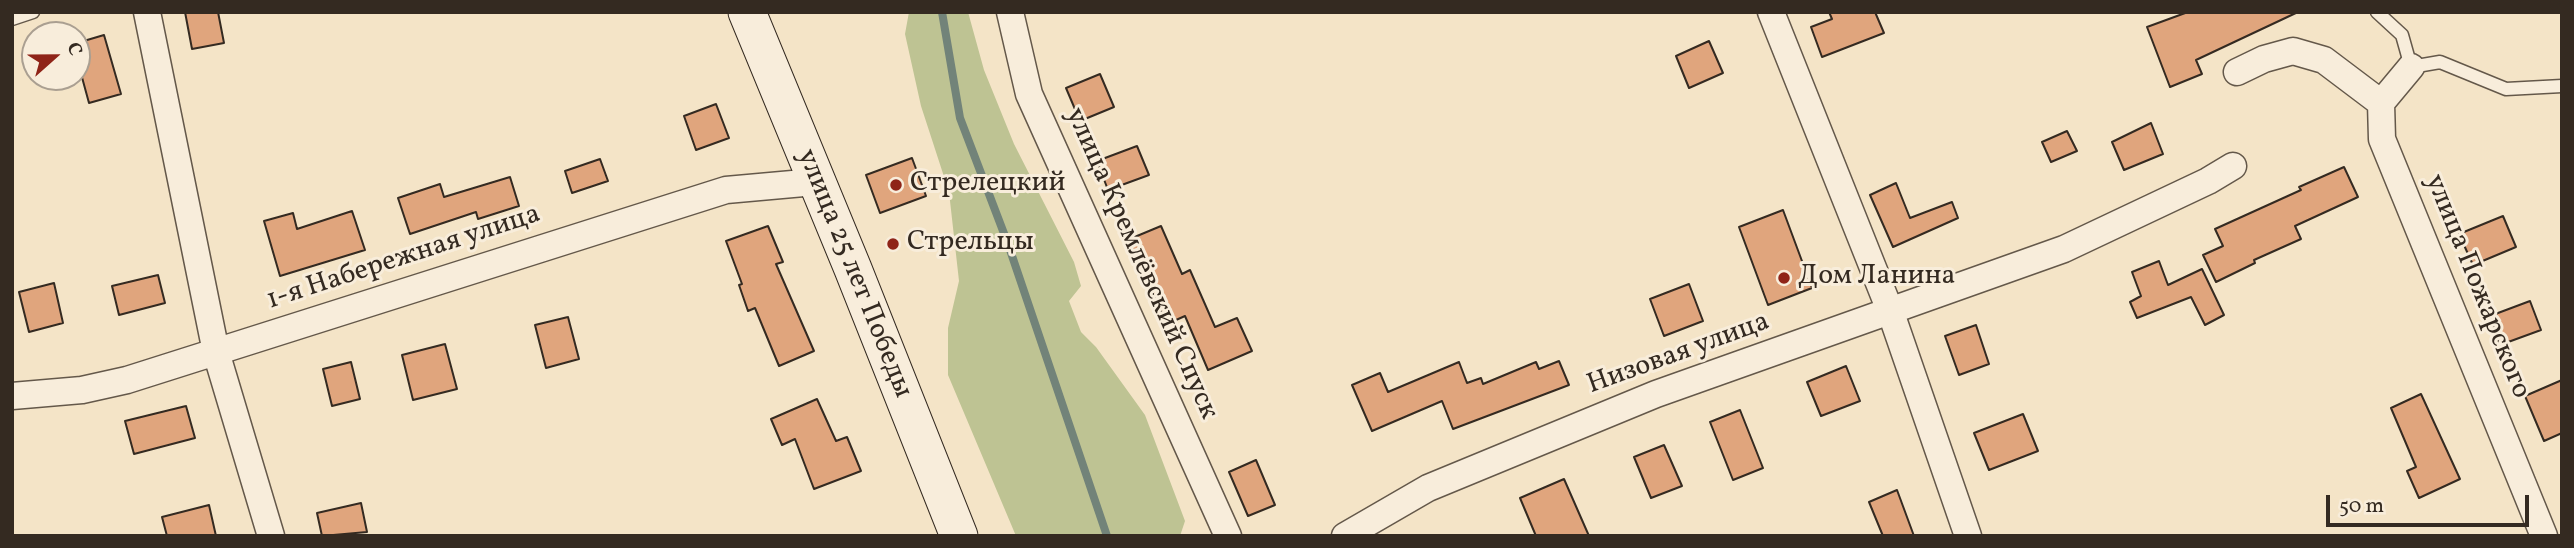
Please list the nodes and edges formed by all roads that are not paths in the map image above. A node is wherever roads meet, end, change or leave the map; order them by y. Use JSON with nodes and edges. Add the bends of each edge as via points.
{"nodes":[{"id":1,"x":33,"y":12,"type":"edge"},
{"id":2,"x":147,"y":12,"type":"edge"},
{"id":3,"x":747,"y":12,"type":"edge"},
{"id":4,"x":1010,"y":12,"type":"edge"},
{"id":5,"x":1771,"y":12,"type":"edge"},
{"id":6,"x":2377,"y":12,"type":"edge"},
{"id":7,"x":12,"y":19,"type":"edge"},
{"id":8,"x":2411,"y":67,"type":"junction"},
{"id":9,"x":2237,"y":72,"type":"dead end"},
{"id":10,"x":2562,"y":86,"type":"edge"},
{"id":11,"x":2381,"y":103,"type":"junction"},
{"id":12,"x":2233,"y":166,"type":"dead end"},
{"id":13,"x":816,"y":182,"type":"junction"},
{"id":14,"x":1891,"y":313,"type":"junction"},
{"id":15,"x":216,"y":352,"type":"junction"},
{"id":16,"x":12,"y":396,"type":"edge"},
{"id":17,"x":271,"y":536,"type":"edge"},
{"id":18,"x":959,"y":536,"type":"edge"},
{"id":19,"x":1228,"y":536,"type":"edge"},
{"id":20,"x":1345,"y":536,"type":"edge"},
{"id":21,"x":1968,"y":536,"type":"edge"},
{"id":22,"x":2544,"y":536,"type":"edge"}],
"edges":[{"from":1,"to":7,"type":"lane"},
{"from":2,"to":15,"type":"street"},
{"from":3,"to":13,"type":"main road","name":"улица 25 лет Победы"},
{"from":4,"to":19,"type":"street","name":"улица Кремлёвский Спуск","via":[[1029,94]]},
{"from":5,"to":14,"type":"street"},
{"from":6,"to":8,"type":"lane","via":[[2402,35]]},
{"from":8,"to":10,"type":"lane","via":[[2440,62],[2506,89]]},
{"from":8,"to":11,"type":"street"},
{"from":9,"to":11,"type":"street","via":[[2293,51],[2324,60]]},
{"from":11,"to":22,"type":"street","name":"улица Пожарского","via":[[2382,139]]},
{"from":12,"to":14,"type":"street","name":"Низовая улица","via":[[2064,249]]},
{"from":13,"to":15,"type":"street","name":"1-я Набережная улица","via":[[726,190]]},
{"from":13,"to":18,"type":"main road","name":"улица 25 лет Победы"},
{"from":14,"to":20,"type":"street","name":"Низовая улица","via":[[1656,394],[1428,488]]},
{"from":14,"to":21,"type":"street"},
{"from":15,"to":16,"type":"street","name":"1-я Набережная улица","via":[[82,390]]},
{"from":15,"to":17,"type":"street"}]}
